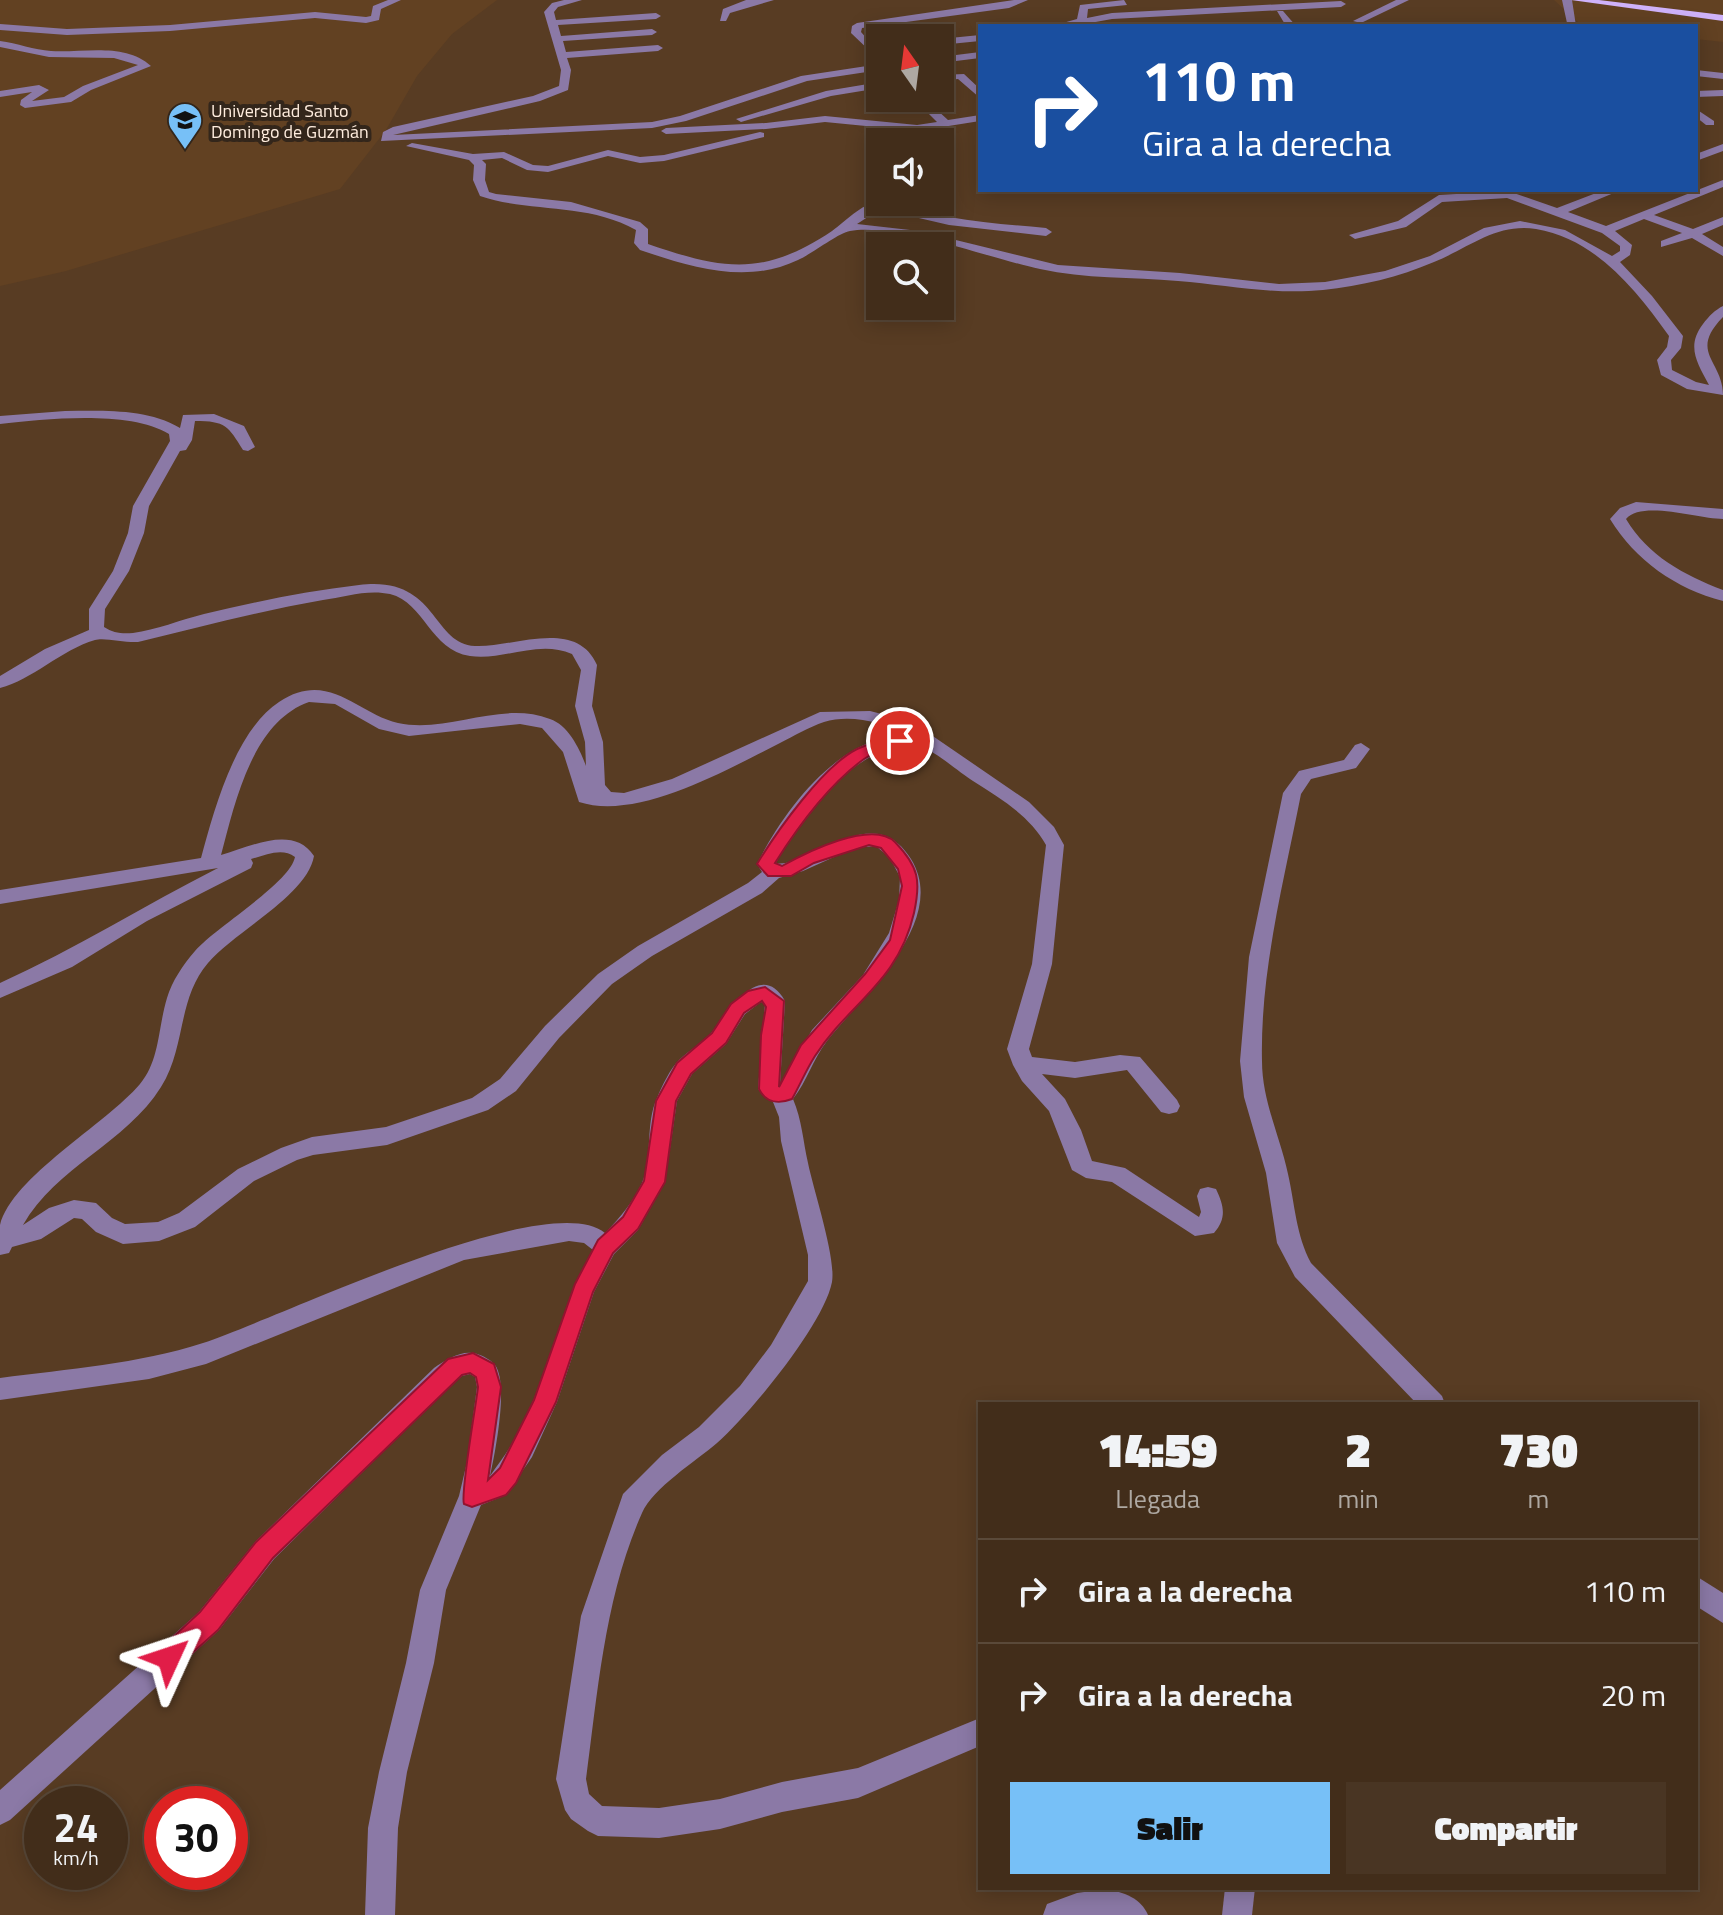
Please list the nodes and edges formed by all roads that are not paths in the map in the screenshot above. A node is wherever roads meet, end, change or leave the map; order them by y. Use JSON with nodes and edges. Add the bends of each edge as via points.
{"nodes":[{"id":1,"x":396,"y":0,"type":"edge"},
{"id":2,"x":577,"y":0,"type":"edge"},
{"id":3,"x":769,"y":0,"type":"edge"},
{"id":4,"x":1023,"y":0,"type":"edge"},
{"id":5,"x":1404,"y":0,"type":"edge"},
{"id":6,"x":1567,"y":0,"type":"edge"},
{"id":7,"x":1576,"y":0,"type":"edge"},
{"id":8,"x":1134,"y":2,"type":"dead end"},
{"id":9,"x":1340,"y":2,"type":"edge"},
{"id":10,"x":1280,"y":13,"type":"dead end"},
{"id":11,"x":1142,"y":14,"type":"junction"},
{"id":12,"x":656,"y":16,"type":"dead end"},
{"id":13,"x":1723,"y":18,"type":"edge"},
{"id":14,"x":723,"y":19,"type":"dead end"},
{"id":15,"x":551,"y":23,"type":"junction"},
{"id":16,"x":1085,"y":23,"type":"edge"},
{"id":17,"x":871,"y":24,"type":"edge"},
{"id":18,"x":1150,"y":24,"type":"edge"},
{"id":19,"x":1289,"y":24,"type":"edge"},
{"id":20,"x":1360,"y":24,"type":"edge"},
{"id":21,"x":1572,"y":24,"type":"edge"},
{"id":22,"x":866,"y":25,"type":"edge"},
{"id":23,"x":0,"y":27,"type":"edge"},
{"id":24,"x":652,"y":32,"type":"dead end"},
{"id":25,"x":978,"y":38,"type":"edge"},
{"id":26,"x":555,"y":39,"type":"junction"},
{"id":27,"x":954,"y":41,"type":"edge"},
{"id":28,"x":866,"y":42,"type":"edge"},
{"id":29,"x":0,"y":44,"type":"edge"},
{"id":30,"x":658,"y":48,"type":"dead end"},
{"id":31,"x":560,"y":55,"type":"junction"},
{"id":32,"x":978,"y":55,"type":"edge"},
{"id":33,"x":954,"y":58,"type":"edge"},
{"id":34,"x":866,"y":69,"type":"edge"},
{"id":35,"x":1698,"y":73,"type":"edge"},
{"id":36,"x":1723,"y":76,"type":"edge"},
{"id":37,"x":954,"y":77,"type":"edge"},
{"id":38,"x":866,"y":87,"type":"edge"},
{"id":39,"x":842,"y":90,"type":"junction"},
{"id":40,"x":978,"y":93,"type":"edge"},
{"id":41,"x":1723,"y":93,"type":"edge"},
{"id":42,"x":0,"y":94,"type":"edge"},
{"id":43,"x":1698,"y":94,"type":"edge"},
{"id":44,"x":857,"y":105,"type":"dead end"},
{"id":45,"x":933,"y":112,"type":"edge"},
{"id":46,"x":1698,"y":114,"type":"edge"},
{"id":47,"x":978,"y":118,"type":"edge"},
{"id":48,"x":1710,"y":123,"type":"dead end"},
{"id":49,"x":946,"y":124,"type":"junction"},
{"id":50,"x":766,"y":126,"type":"junction"},
{"id":51,"x":655,"y":128,"type":"junction"},
{"id":52,"x":690,"y":130,"type":"junction"},
{"id":53,"x":385,"y":139,"type":"junction"},
{"id":54,"x":668,"y":142,"type":"dead end"},
{"id":55,"x":1723,"y":147,"type":"edge"},
{"id":56,"x":473,"y":157,"type":"junction"},
{"id":57,"x":1698,"y":157,"type":"edge"},
{"id":58,"x":1723,"y":164,"type":"edge"},
{"id":59,"x":1723,"y":183,"type":"edge"},
{"id":60,"x":1698,"y":191,"type":"edge"},
{"id":61,"x":1698,"y":191,"type":"edge"},
{"id":62,"x":1610,"y":192,"type":"edge"},
{"id":63,"x":1695,"y":192,"type":"edge"},
{"id":64,"x":1723,"y":202,"type":"edge"},
{"id":65,"x":1560,"y":211,"type":"junction"},
{"id":66,"x":1646,"y":216,"type":"junction"},
{"id":67,"x":1723,"y":221,"type":"edge"},
{"id":68,"x":845,"y":227,"type":"junction"},
{"id":69,"x":1606,"y":230,"type":"junction"},
{"id":70,"x":1046,"y":232,"type":"dead end"},
{"id":71,"x":1693,"y":233,"type":"junction"},
{"id":72,"x":1355,"y":235,"type":"dead end"},
{"id":73,"x":1665,"y":244,"type":"dead end"},
{"id":74,"x":1723,"y":252,"type":"edge"},
{"id":75,"x":1614,"y":261,"type":"junction"},
{"id":76,"x":1723,"y":310,"type":"edge"},
{"id":77,"x":1721,"y":390,"type":"edge"},
{"id":78,"x":0,"y":420,"type":"edge"},
{"id":79,"x":248,"y":447,"type":"dead end"},
{"id":80,"x":168,"y":462,"type":"junction"},
{"id":81,"x":1723,"y":514,"type":"edge"},
{"id":82,"x":1723,"y":596,"type":"edge"},
{"id":83,"x":99,"y":632,"type":"junction"},
{"id":84,"x":0,"y":683,"type":"edge"},
{"id":85,"x":930,"y":742,"type":"junction"},
{"id":86,"x":1361,"y":749,"type":"dead end"},
{"id":87,"x":608,"y":799,"type":"junction"},
{"id":88,"x":250,"y":855,"type":"junction"},
{"id":89,"x":209,"y":864,"type":"junction"},
{"id":90,"x":774,"y":872,"type":"junction"},
{"id":91,"x":0,"y":897,"type":"edge"},
{"id":92,"x":0,"y":991,"type":"edge"},
{"id":93,"x":1024,"y":1065,"type":"junction"},
{"id":94,"x":781,"y":1095,"type":"junction"},
{"id":95,"x":1169,"y":1106,"type":"dead end"},
{"id":96,"x":1208,"y":1196,"type":"dead end"},
{"id":97,"x":2,"y":1244,"type":"edge"},
{"id":98,"x":606,"y":1247,"type":"junction"},
{"id":99,"x":0,"y":1389,"type":"edge"},
{"id":100,"x":1431,"y":1402,"type":"edge"},
{"id":101,"x":472,"y":1496,"type":"junction"},
{"id":102,"x":1698,"y":1591,"type":"edge"},
{"id":103,"x":1723,"y":1610,"type":"edge"},
{"id":104,"x":978,"y":1733,"type":"edge"},
{"id":105,"x":0,"y":1810,"type":"edge"},
{"id":106,"x":1240,"y":1890,"type":"edge"},
{"id":107,"x":380,"y":1915,"type":"edge"},
{"id":108,"x":1058,"y":1915,"type":"edge"},
{"id":109,"x":1133,"y":1915,"type":"edge"},
{"id":110,"x":1237,"y":1915,"type":"edge"}],
"edges":[{"from":1,"to":23,"type":"street","via":[[382,4],[376,18],[366,20],[315,15],[67,32]]},
{"from":2,"to":15,"type":"street","via":[[550,8]]},
{"from":3,"to":14,"type":"street","via":[[735,6]]},
{"from":4,"to":17,"type":"street"},
{"from":5,"to":20,"type":"street"},
{"from":6,"to":21,"type":"street"},
{"from":7,"to":13,"type":"main road"},
{"from":8,"to":16,"type":"street","via":[[1083,7]]},
{"from":9,"to":11,"type":"street"},
{"from":9,"to":20,"type":"street"},
{"from":10,"to":19,"type":"street"},
{"from":11,"to":16,"type":"street"},
{"from":11,"to":18,"type":"street"},
{"from":12,"to":15,"type":"street"},
{"from":15,"to":26,"type":"street"},
{"from":22,"to":28,"type":"street","via":[[857,26],[856,33]]},
{"from":24,"to":26,"type":"street"},
{"from":25,"to":27,"type":"street"},
{"from":26,"to":31,"type":"street"},
{"from":29,"to":42,"type":"street","via":[[52,54],[138,59],[146,66],[67,100],[25,105],[44,90],[39,88]]},
{"from":30,"to":31,"type":"street"},
{"from":31,"to":53,"type":"street","via":[[566,80],[554,94],[397,129]]},
{"from":32,"to":33,"type":"street"},
{"from":34,"to":51,"type":"street","via":[[805,78]]},
{"from":35,"to":36,"type":"street"},
{"from":37,"to":40,"type":"street"},
{"from":38,"to":39,"type":"street"},
{"from":39,"to":44,"type":"street"},
{"from":39,"to":52,"type":"street"},
{"from":41,"to":43,"type":"street"},
{"from":45,"to":49,"type":"street"},
{"from":46,"to":48,"type":"street"},
{"from":47,"to":49,"type":"street"},
{"from":49,"to":50,"type":"street","via":[[890,128],[825,119]]},
{"from":50,"to":52,"type":"street"},
{"from":50,"to":56,"type":"street","via":[[762,135],[644,160],[608,153],[535,169],[504,155]]},
{"from":51,"to":52,"type":"street"},
{"from":51,"to":53,"type":"street"},
{"from":51,"to":54,"type":"street"},
{"from":53,"to":56,"type":"street"},
{"from":55,"to":57,"type":"street"},
{"from":56,"to":68,"type":"street","via":[[480,164],[484,194],[557,203],[636,225],[642,229],[644,247],[710,267],[782,265]]},
{"from":57,"to":58,"type":"street"},
{"from":59,"to":60,"type":"street"},
{"from":61,"to":64,"type":"street"},
{"from":62,"to":65,"type":"street"},
{"from":63,"to":66,"type":"street"},
{"from":65,"to":69,"type":"street"},
{"from":65,"to":72,"type":"street","via":[[1508,194],[1454,196],[1439,199],[1402,224]]},
{"from":66,"to":69,"type":"street"},
{"from":66,"to":71,"type":"street"},
{"from":67,"to":71,"type":"street"},
{"from":68,"to":70,"type":"street","via":[[880,205],[949,221]]},
{"from":68,"to":75,"type":"street","via":[[904,230],[1085,273],[1180,277],[1246,287],[1347,282],[1419,264],[1470,236],[1514,225],[1574,237]]},
{"from":69,"to":75,"type":"street","via":[[1626,245],[1626,252]]},
{"from":71,"to":73,"type":"street"},
{"from":71,"to":74,"type":"street"},
{"from":75,"to":77,"type":"street","via":[[1676,336],[1664,360],[1666,372],[1692,386]]},
{"from":76,"to":77,"type":"street","via":[[1703,329],[1698,344]]},
{"from":78,"to":80,"type":"street","via":[[114,416],[163,423],[177,436]]},
{"from":79,"to":80,"type":"street","via":[[239,429],[191,416],[185,440]]},
{"from":80,"to":83,"type":"street","via":[[141,506],[121,571],[97,609]]},
{"from":81,"to":82,"type":"street","via":[[1646,505],[1624,510],[1618,519],[1666,570]]},
{"from":83,"to":84,"type":"street"},
{"from":83,"to":87,"type":"street","via":[[138,637],[250,609],[376,588],[413,599],[432,626],[463,650],[531,644],[568,647],[581,653],[589,666],[583,703],[594,742],[597,788]]},
{"from":85,"to":87,"type":"street","via":[[889,721],[830,715],[695,775],[631,799]]},
{"from":85,"to":90,"type":"street","via":[[892,741],[861,753],[818,792],[787,831],[767,860]]},
{"from":85,"to":93,"type":"street","via":[[1022,808],[1055,845],[1042,964],[1018,1044]]},
{"from":86,"to":100,"type":"street","via":[[1350,764],[1305,775],[1292,793],[1259,957],[1252,1077],[1295,1257]]},
{"from":87,"to":89,"type":"street","via":[[585,798],[568,746],[538,720],[409,730],[371,720],[336,698],[308,698],[282,710],[246,750]]},
{"from":88,"to":89,"type":"street"},
{"from":88,"to":92,"type":"street","via":[[65,962]]},
{"from":88,"to":97,"type":"street","via":[[291,845],[302,851],[305,861],[295,878],[191,970],[152,1085],[38,1189]]},
{"from":89,"to":91,"type":"street"},
{"from":90,"to":94,"type":"street","via":[[841,846],[875,840],[891,846],[901,858],[911,886],[892,953],[819,1035],[789,1091]]},
{"from":90,"to":97,"type":"street","via":[[605,979],[508,1085],[480,1104],[387,1136],[289,1154],[246,1175],[187,1220],[159,1231],[123,1234],[88,1210],[74,1209]]},
{"from":93,"to":95,"type":"street","via":[[1079,1070],[1133,1063]]},
{"from":93,"to":96,"type":"street","via":[[1057,1105],[1076,1157],[1086,1169],[1117,1174],[1195,1227],[1212,1219]]},
{"from":94,"to":98,"type":"street","via":[[768,1086],[775,1001],[759,994],[738,1009],[719,1038],[684,1068],[666,1101],[654,1182],[630,1223]]},
{"from":94,"to":104,"type":"street","via":[[820,1255],[820,1281],[780,1353],[749,1394],[632,1503],[595,1616],[572,1790],[581,1809],[598,1821],[688,1819],[858,1783]]},
{"from":98,"to":99,"type":"street","via":[[590,1234],[569,1231],[462,1251],[206,1353],[149,1368]]},
{"from":98,"to":101,"type":"street","via":[[583,1291],[523,1449],[497,1487]]},
{"from":101,"to":105,"type":"street","via":[[489,1387],[486,1371],[473,1363],[456,1366],[443,1376],[265,1550],[209,1621]]},
{"from":101,"to":107,"type":"street","via":[[433,1590],[383,1828]]},
{"from":102,"to":103,"type":"street"},
{"from":106,"to":110,"type":"street"},
{"from":108,"to":109,"type":"street","via":[[1091,1903],[1116,1905]]}]}
